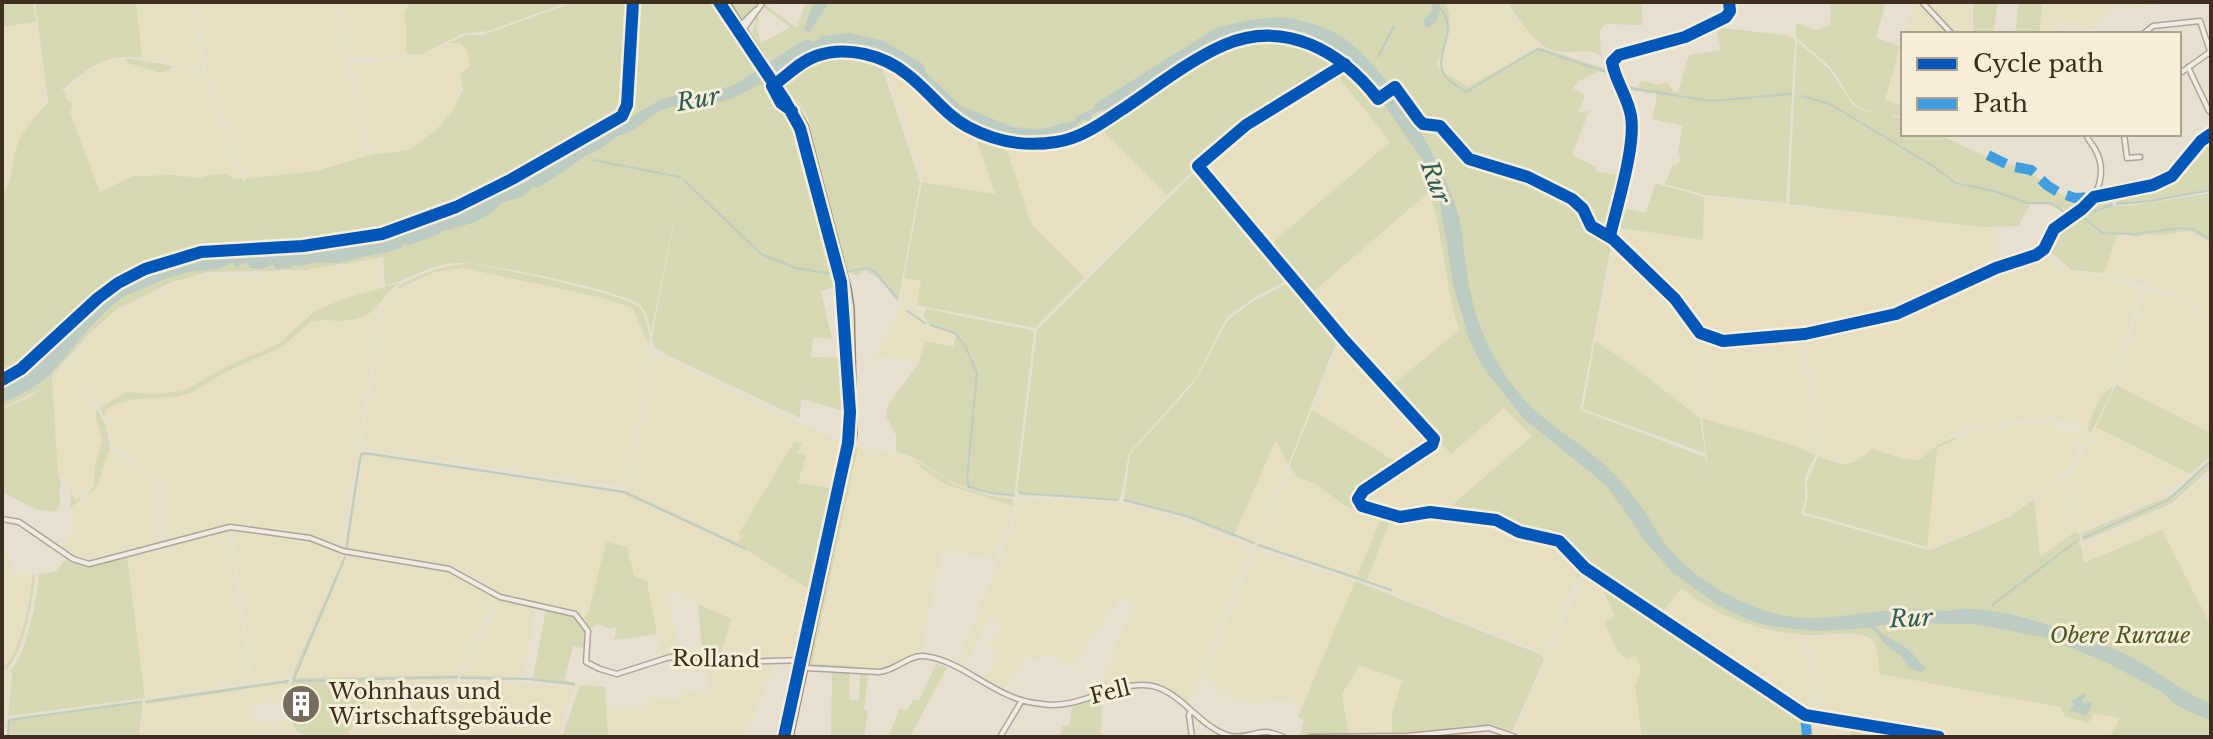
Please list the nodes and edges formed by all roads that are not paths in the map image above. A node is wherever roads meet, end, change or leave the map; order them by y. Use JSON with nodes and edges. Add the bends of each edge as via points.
{"nodes":[{"id":1,"x":725,"y":2,"type":"edge"},
{"id":2,"x":763,"y":2,"type":"edge"},
{"id":3,"x":1729,"y":2,"type":"edge"},
{"id":4,"x":1922,"y":2,"type":"edge"},
{"id":5,"x":758,"y":8,"type":"junction"},
{"id":6,"x":751,"y":20,"type":"junction"},
{"id":7,"x":742,"y":28,"type":"junction"},
{"id":8,"x":1950,"y":32,"type":"edge"},
{"id":9,"x":2146,"y":32,"type":"edge"},
{"id":10,"x":752,"y":44,"type":"junction"},
{"id":11,"x":2211,"y":51,"type":"edge"},
{"id":12,"x":2188,"y":67,"type":"junction"},
{"id":13,"x":2181,"y":72,"type":"edge"},
{"id":14,"x":2209,"y":111,"type":"edge"},
{"id":15,"x":2211,"y":134,"type":"edge"},
{"id":16,"x":2087,"y":136,"type":"edge"},
{"id":17,"x":2124,"y":136,"type":"edge"},
{"id":18,"x":2140,"y":157,"type":"dead end"},
{"id":19,"x":1610,"y":236,"type":"dead end"},
{"id":20,"x":2,"y":519,"type":"edge"},
{"id":21,"x":804,"y":664,"type":"junction"},
{"id":22,"x":1022,"y":700,"type":"junction"},
{"id":23,"x":1191,"y":711,"type":"junction"},
{"id":24,"x":1276,"y":736,"type":"edge"},
{"id":25,"x":789,"y":737,"type":"edge"},
{"id":26,"x":1000,"y":737,"type":"edge"},
{"id":27,"x":1192,"y":737,"type":"edge"},
{"id":28,"x":1283,"y":737,"type":"edge"},
{"id":29,"x":1310,"y":737,"type":"edge"},
{"id":30,"x":1515,"y":737,"type":"edge"}],
"edges":[{"from":1,"to":7,"type":"main road"},
{"from":2,"to":5,"type":"street"},
{"from":3,"to":19,"type":"street","via":[[1726,17],[1612,62],[1632,124]]},
{"from":4,"to":8,"type":"street"},
{"from":5,"to":6,"type":"street"},
{"from":5,"to":7,"type":"street"},
{"from":6,"to":7,"type":"street"},
{"from":6,"to":10,"type":"street"},
{"from":7,"to":10,"type":"main road"},
{"from":9,"to":11,"type":"street","via":[[2153,26],[2200,21]]},
{"from":10,"to":21,"type":"main road","via":[[804,126],[850,308],[853,434]]},
{"from":11,"to":12,"type":"street"},
{"from":12,"to":13,"type":"street"},
{"from":12,"to":14,"type":"street"},
{"from":15,"to":16,"type":"street","via":[[2172,176],[2094,197],[2101,179],[2100,160]]},
{"from":17,"to":18,"type":"street","via":[[2127,158]]},
{"from":20,"to":21,"type":"street","name":"Rolland","via":[[19,522],[89,564],[230,527],[310,538],[350,552],[449,569],[500,597],[575,614],[588,631],[586,662],[609,672],[629,672],[670,657],[697,663]]},
{"from":21,"to":22,"type":"street","name":"Fell","via":[[879,672],[925,656]]},
{"from":21,"to":25,"type":"main road"},
{"from":22,"to":23,"type":"street","name":"Fell","via":[[1060,706],[1144,685],[1176,697]]},
{"from":22,"to":26,"type":"street"},
{"from":23,"to":24,"type":"street","name":"Fell","via":[[1231,736]]},
{"from":23,"to":27,"type":"street"},
{"from":24,"to":28,"type":"street","name":"Fell"},
{"from":29,"to":30,"type":"street","via":[[1489,728]]}]}
